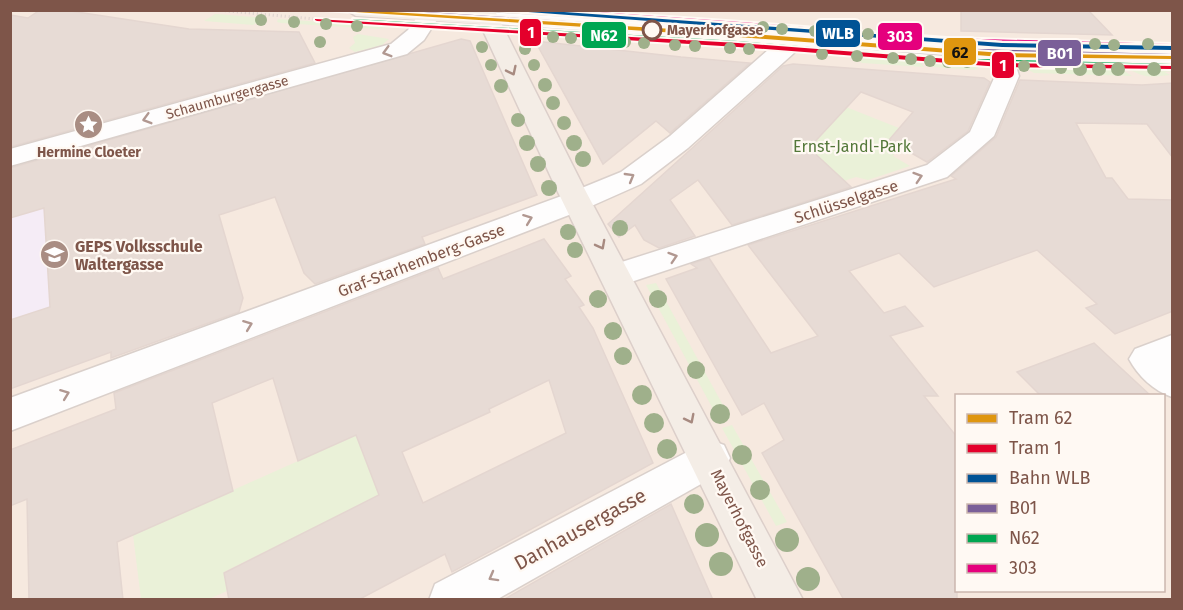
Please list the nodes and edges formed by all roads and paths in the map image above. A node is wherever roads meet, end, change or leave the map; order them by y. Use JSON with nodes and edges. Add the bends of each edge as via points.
{"nodes":[{"id":1,"x":217,"y":10,"type":"edge"},
{"id":2,"x":356,"y":10,"type":"edge"},
{"id":3,"x":236,"y":11,"type":"edge"},
{"id":4,"x":378,"y":11,"type":"edge"},
{"id":5,"x":429,"y":15,"type":"junction"},
{"id":6,"x":507,"y":16,"type":"edge"},
{"id":7,"x":274,"y":17,"type":"dead end"},
{"id":8,"x":738,"y":21,"type":"edge"},
{"id":9,"x":788,"y":37,"type":"junction"},
{"id":10,"x":945,"y":50,"type":"junction"},
{"id":11,"x":1001,"y":53,"type":"junction"},
{"id":12,"x":1173,"y":56,"type":"edge"},
{"id":13,"x":10,"y":158,"type":"edge"},
{"id":14,"x":577,"y":201,"type":"junction"},
{"id":15,"x":617,"y":275,"type":"junction"},
{"id":16,"x":1173,"y":349,"type":"edge"},
{"id":17,"x":1173,"y":382,"type":"edge"},
{"id":18,"x":10,"y":415,"type":"edge"},
{"id":19,"x":710,"y":458,"type":"junction"},
{"id":20,"x":451,"y":600,"type":"edge"},
{"id":21,"x":781,"y":600,"type":"edge"}],
"edges":[{"from":1,"to":3,"type":"path"},
{"from":2,"to":4,"type":"main road"},
{"from":3,"to":7,"type":"path"},
{"from":4,"to":5,"type":"main road"},
{"from":5,"to":6,"type":"main road"},
{"from":5,"to":13,"type":"street","name":"Schaumburgergasse","one_way":true,"via":[[416,35],[399,49]]},
{"from":6,"to":8,"type":"street"},
{"from":6,"to":14,"type":"main road","name":"Mayerhofgasse","one_way":true},
{"from":8,"to":9,"type":"street"},
{"from":8,"to":10,"type":"street","via":[[893,31]]},
{"from":9,"to":10,"type":"street"},
{"from":14,"to":9,"type":"street","name":"Graf-Starhemberg-Gasse","one_way":true,"via":[[631,178],[679,142],[786,48]]},
{"from":10,"to":11,"type":"street"},
{"from":11,"to":12,"type":"street"},
{"from":15,"to":11,"type":"street","name":"Schlüsselgasse","one_way":true,"via":[[937,171],[981,136],[1007,76]]},
{"from":14,"to":15,"type":"main road","name":"Mayerhofgasse","one_way":true},
{"from":18,"to":14,"type":"street","name":"Graf-Starhemberg-Gasse","one_way":true},
{"from":15,"to":19,"type":"main road","name":"Mayerhofgasse","one_way":true},
{"from":16,"to":17,"type":"street","via":[[1147,359]]},
{"from":19,"to":20,"type":"street","name":"Danhausergasse","one_way":true},
{"from":19,"to":21,"type":"main road","name":"Mayerhofgasse"}]}
